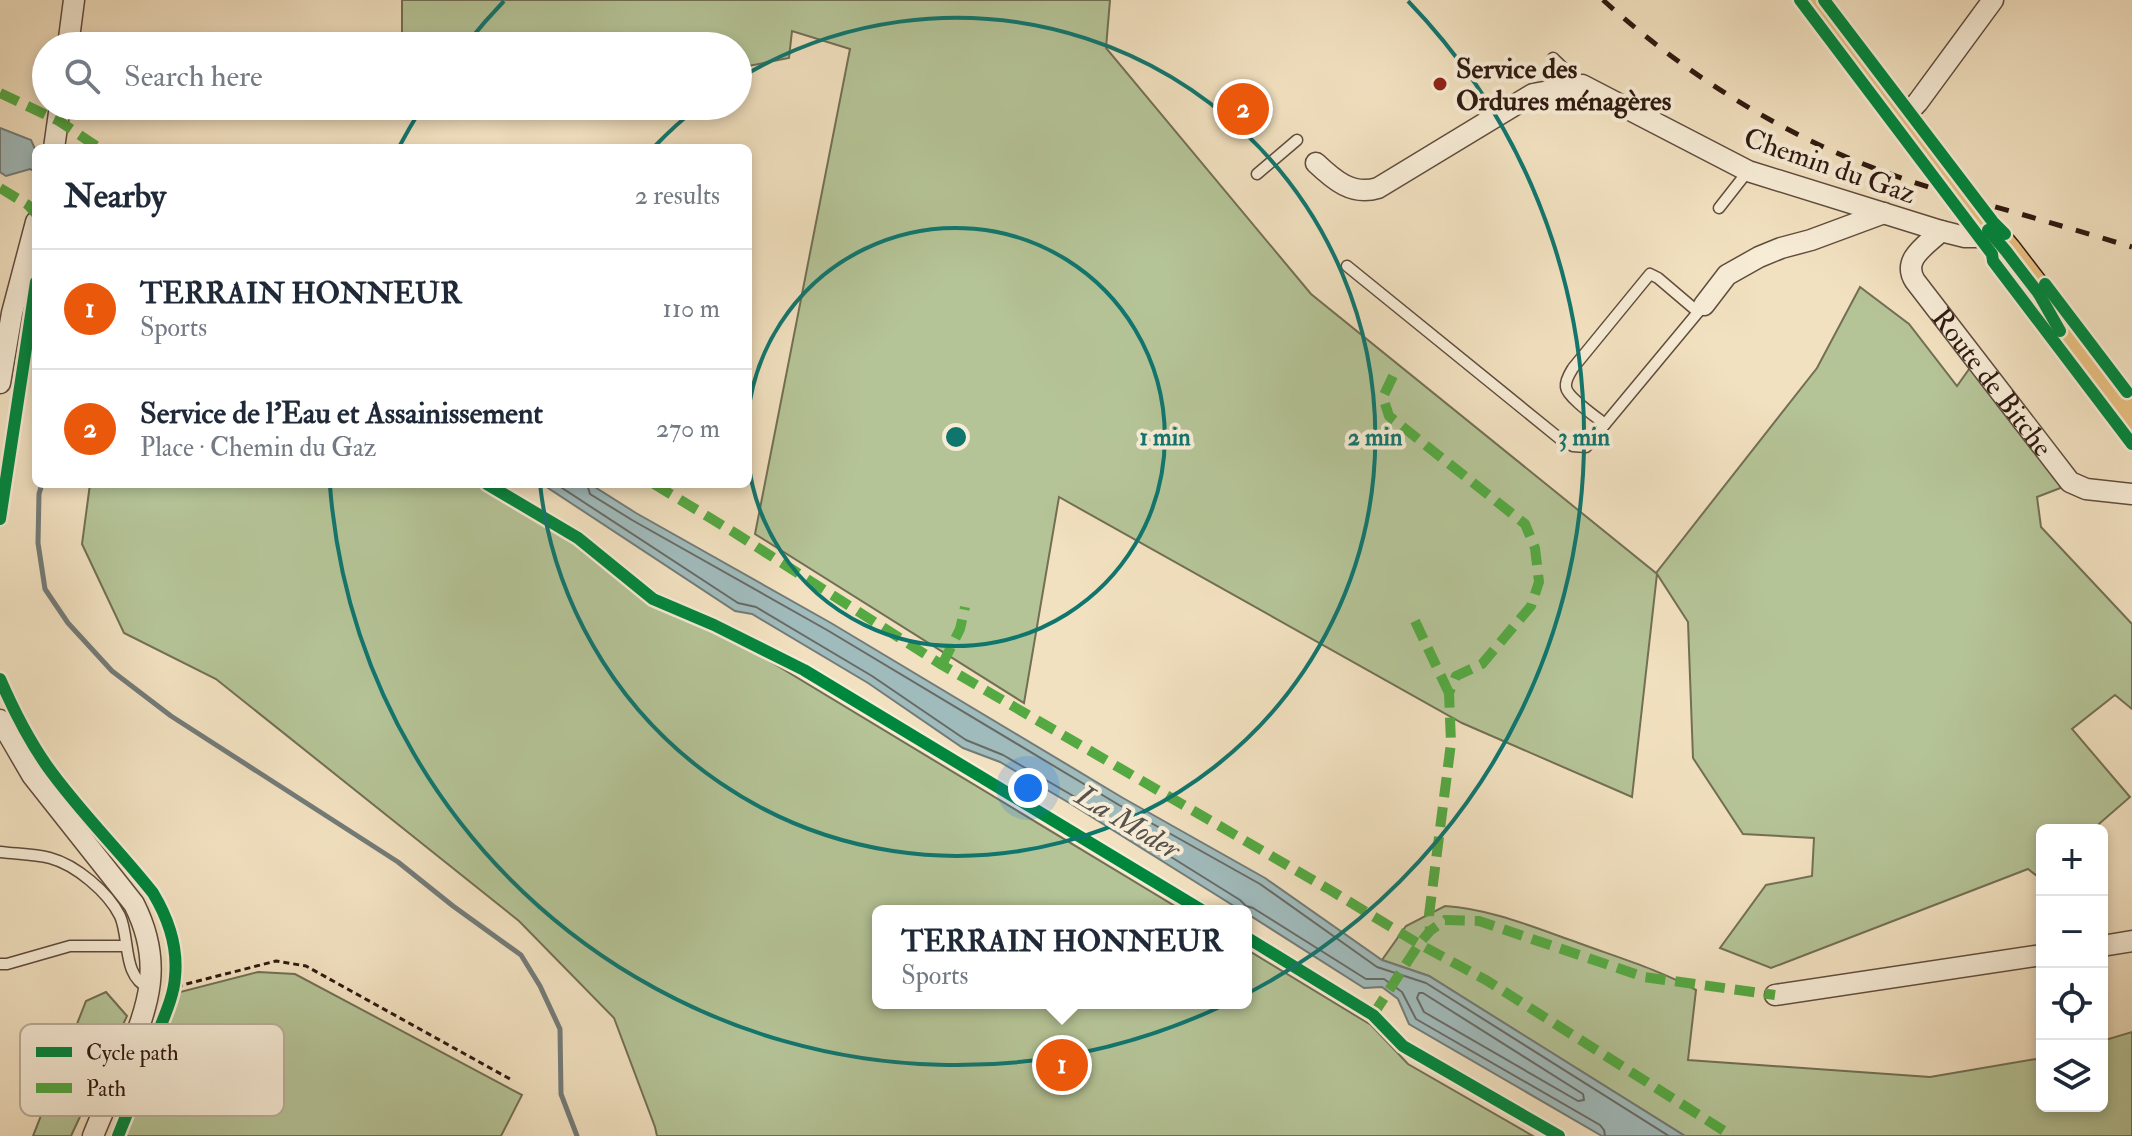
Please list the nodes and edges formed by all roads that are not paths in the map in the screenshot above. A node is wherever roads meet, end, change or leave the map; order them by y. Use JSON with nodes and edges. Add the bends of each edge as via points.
{"nodes":[{"id":1,"x":74,"y":0,"type":"edge"},
{"id":2,"x":1812,"y":0,"type":"edge"},
{"id":3,"x":1993,"y":0,"type":"edge"},
{"id":4,"x":70,"y":32,"type":"edge"},
{"id":5,"x":1553,"y":58,"type":"dead end"},
{"id":6,"x":1582,"y":85,"type":"junction"},
{"id":7,"x":1902,"y":119,"type":"junction"},
{"id":8,"x":58,"y":120,"type":"edge"},
{"id":9,"x":1297,"y":140,"type":"dead end"},
{"id":10,"x":55,"y":144,"type":"edge"},
{"id":11,"x":1316,"y":163,"type":"dead end"},
{"id":12,"x":1748,"y":171,"type":"junction"},
{"id":13,"x":1257,"y":174,"type":"dead end"},
{"id":14,"x":1719,"y":208,"type":"dead end"},
{"id":15,"x":1884,"y":213,"type":"junction"},
{"id":16,"x":1941,"y":231,"type":"junction"},
{"id":17,"x":32,"y":237,"type":"edge"},
{"id":18,"x":1993,"y":237,"type":"junction"},
{"id":19,"x":1347,"y":266,"type":"dead end"},
{"id":20,"x":1701,"y":308,"type":"junction"},
{"id":21,"x":0,"y":383,"type":"edge"},
{"id":22,"x":2132,"y":416,"type":"edge"},
{"id":23,"x":1605,"y":424,"type":"junction"},
{"id":24,"x":2132,"y":494,"type":"edge"},
{"id":25,"x":0,"y":720,"type":"edge"},
{"id":26,"x":0,"y":852,"type":"edge"},
{"id":27,"x":2132,"y":941,"type":"edge"},
{"id":28,"x":2108,"y":945,"type":"edge"},
{"id":29,"x":126,"y":946,"type":"junction"},
{"id":30,"x":2036,"y":956,"type":"edge"},
{"id":31,"x":0,"y":964,"type":"edge"},
{"id":32,"x":151,"y":989,"type":"junction"},
{"id":33,"x":1775,"y":995,"type":"dead end"},
{"id":34,"x":140,"y":1024,"type":"edge"},
{"id":35,"x":102,"y":1116,"type":"edge"},
{"id":36,"x":93,"y":1136,"type":"edge"}],
"edges":[{"from":1,"to":4,"type":"street"},
{"from":2,"to":7,"type":"main road"},
{"from":3,"to":7,"type":"street"},
{"from":5,"to":6,"type":"lane"},
{"from":6,"to":11,"type":"street","via":[[1533,94],[1368,191],[1341,184]]},
{"from":6,"to":12,"type":"street","name":"Chemin du Gaz"},
{"from":7,"to":18,"type":"main road"},
{"from":8,"to":10,"type":"street"},
{"from":9,"to":13,"type":"lane"},
{"from":12,"to":14,"type":"lane"},
{"from":12,"to":15,"type":"street","name":"Chemin du Gaz"},
{"from":15,"to":16,"type":"street","name":"Chemin du Gaz"},
{"from":15,"to":20,"type":"street","via":[[1759,257],[1727,275]]},
{"from":16,"to":18,"type":"street","name":"Chemin du Gaz"},
{"from":16,"to":24,"type":"street","name":"Route de Bitche","via":[[1912,259],[1915,281],[2070,482]]},
{"from":17,"to":21,"type":"street"},
{"from":18,"to":22,"type":"main road","via":[[2083,361]]},
{"from":19,"to":23,"type":"lane","via":[[1559,438],[1586,447]]},
{"from":20,"to":23,"type":"lane"},
{"from":20,"to":23,"type":"lane","via":[[1650,274],[1567,378],[1569,395]]},
{"from":25,"to":32,"type":"street","via":[[44,792],[134,904],[151,950]]},
{"from":26,"to":29,"type":"lane","via":[[50,858],[72,867],[99,888],[120,917]]},
{"from":27,"to":28,"type":"street"},
{"from":29,"to":31,"type":"lane","via":[[70,946]]},
{"from":29,"to":32,"type":"lane","via":[[130,966]]},
{"from":30,"to":33,"type":"street"},
{"from":32,"to":34,"type":"street"},
{"from":35,"to":36,"type":"street"}]}
